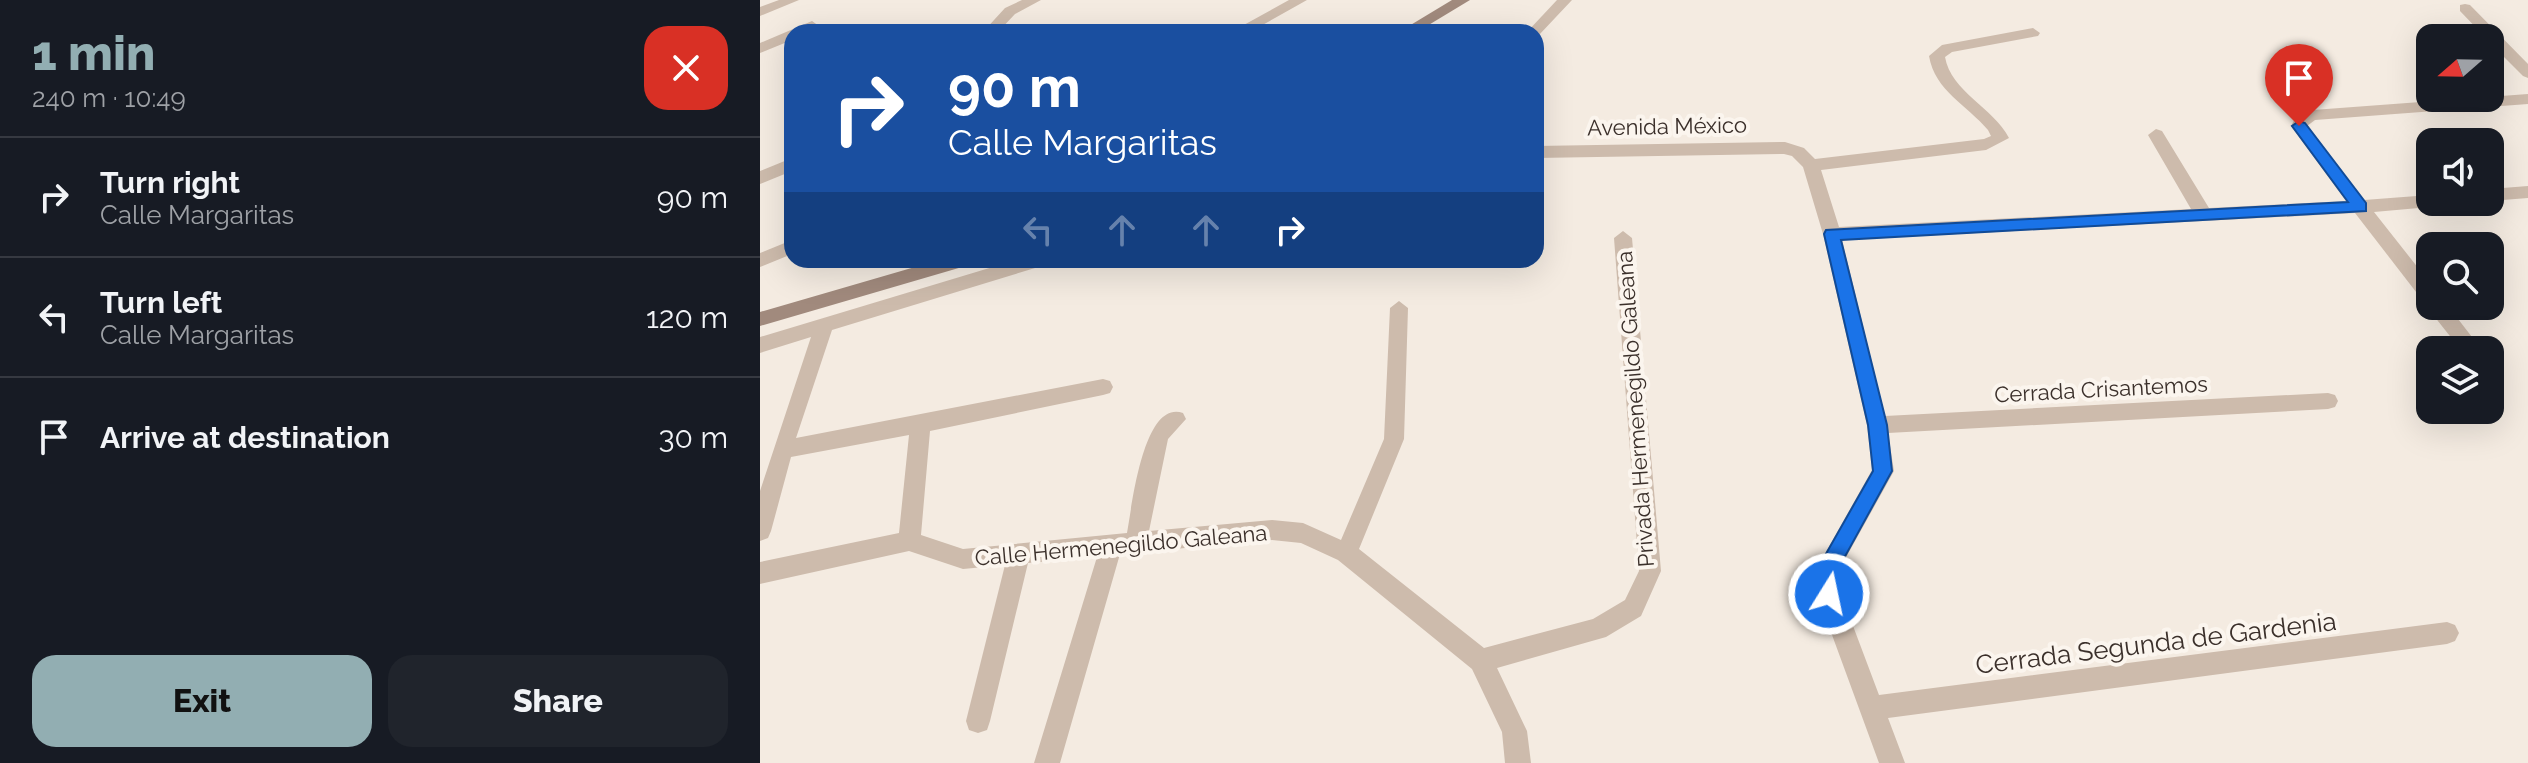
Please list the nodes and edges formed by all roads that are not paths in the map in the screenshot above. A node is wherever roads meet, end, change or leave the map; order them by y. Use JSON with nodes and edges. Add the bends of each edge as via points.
{"nodes":[{"id":1,"x":792,"y":0,"type":"edge"},
{"id":2,"x":1034,"y":0,"type":"edge"},
{"id":3,"x":1300,"y":0,"type":"edge"},
{"id":4,"x":1463,"y":0,"type":"edge"},
{"id":5,"x":1565,"y":0,"type":"edge"},
{"id":6,"x":1005,"y":5,"type":"edge"},
{"id":7,"x":2465,"y":8,"type":"dead end"},
{"id":8,"x":760,"y":12,"type":"edge"},
{"id":9,"x":994,"y":24,"type":"edge"},
{"id":10,"x":1254,"y":24,"type":"edge"},
{"id":11,"x":1420,"y":24,"type":"edge"},
{"id":12,"x":1542,"y":24,"type":"edge"},
{"id":13,"x":2033,"y":33,"type":"dead end"},
{"id":14,"x":784,"y":38,"type":"edge"},
{"id":15,"x":760,"y":48,"type":"edge"},
{"id":16,"x":2528,"y":73,"type":"edge"},
{"id":17,"x":2528,"y":99,"type":"edge"},
{"id":18,"x":2156,"y":135,"type":"dead end"},
{"id":19,"x":1544,"y":147,"type":"edge"},
{"id":20,"x":1805,"y":159,"type":"junction"},
{"id":21,"x":784,"y":168,"type":"edge"},
{"id":22,"x":760,"y":178,"type":"edge"},
{"id":23,"x":2528,"y":192,"type":"edge"},
{"id":24,"x":2504,"y":194,"type":"edge"},
{"id":25,"x":2416,"y":202,"type":"edge"},
{"id":26,"x":2360,"y":207,"type":"junction"},
{"id":27,"x":2203,"y":214,"type":"junction"},
{"id":28,"x":1832,"y":234,"type":"junction"},
{"id":29,"x":1623,"y":238,"type":"dead end"},
{"id":30,"x":784,"y":250,"type":"edge"},
{"id":31,"x":760,"y":260,"type":"edge"},
{"id":32,"x":935,"y":268,"type":"edge"},
{"id":33,"x":1015,"y":268,"type":"edge"},
{"id":34,"x":2416,"y":278,"type":"edge"},
{"id":35,"x":1399,"y":308,"type":"dead end"},
{"id":36,"x":760,"y":319,"type":"edge"},
{"id":37,"x":2448,"y":320,"type":"edge"},
{"id":38,"x":824,"y":327,"type":"junction"},
{"id":39,"x":2461,"y":336,"type":"edge"},
{"id":40,"x":760,"y":345,"type":"edge"},
{"id":41,"x":1103,"y":387,"type":"dead end"},
{"id":42,"x":2328,"y":401,"type":"dead end"},
{"id":43,"x":1176,"y":419,"type":"dead end"},
{"id":44,"x":920,"y":424,"type":"junction"},
{"id":45,"x":1877,"y":425,"type":"junction"},
{"id":46,"x":782,"y":450,"type":"junction"},
{"id":47,"x":760,"y":531,"type":"edge"},
{"id":48,"x":909,"y":541,"type":"junction"},
{"id":49,"x":1124,"y":543,"type":"junction"},
{"id":50,"x":1346,"y":553,"type":"junction"},
{"id":51,"x":1019,"y":555,"type":"junction"},
{"id":52,"x":760,"y":573,"type":"edge"},
{"id":53,"x":2447,"y":633,"type":"dead end"},
{"id":54,"x":1481,"y":661,"type":"junction"},
{"id":55,"x":1872,"y":708,"type":"junction"},
{"id":56,"x":978,"y":721,"type":"dead end"},
{"id":57,"x":1047,"y":763,"type":"edge"},
{"id":58,"x":1518,"y":763,"type":"edge"},
{"id":59,"x":1892,"y":763,"type":"edge"}],
"edges":[{"from":1,"to":8,"type":"street"},
{"from":2,"to":6,"type":"street"},
{"from":3,"to":10,"type":"street"},
{"from":4,"to":11,"type":"main road"},
{"from":5,"to":12,"type":"street"},
{"from":6,"to":9,"type":"street"},
{"from":7,"to":16,"type":"street"},
{"from":13,"to":20,"type":"street","name":"Avenida México","via":[[1947,48],[1937,56],[1936,67],[1996,123],[2001,138],[1986,144]]},
{"from":14,"to":15,"type":"street"},
{"from":17,"to":26,"type":"street","via":[[2303,119],[2299,126]]},
{"from":18,"to":27,"type":"street"},
{"from":19,"to":20,"type":"street","name":"Avenida México","via":[[1785,148]]},
{"from":20,"to":28,"type":"street"},
{"from":21,"to":22,"type":"street"},
{"from":23,"to":24,"type":"street"},
{"from":25,"to":26,"type":"street"},
{"from":26,"to":27,"type":"street"},
{"from":26,"to":34,"type":"street"},
{"from":27,"to":28,"type":"street"},
{"from":28,"to":45,"type":"street"},
{"from":29,"to":54,"type":"street","name":"Privada Hermenegildo Galeana","via":[[1650,571],[1633,608],[1598,629]]},
{"from":30,"to":31,"type":"street"},
{"from":32,"to":36,"type":"main road"},
{"from":33,"to":38,"type":"street"},
{"from":35,"to":50,"type":"street","via":[[1394,439]]},
{"from":37,"to":39,"type":"street"},
{"from":38,"to":40,"type":"street"},
{"from":38,"to":46,"type":"street"},
{"from":41,"to":44,"type":"street"},
{"from":42,"to":45,"type":"street","name":"Cerrada Crisantemos"},
{"from":43,"to":49,"type":"street","via":[[1158,435]]},
{"from":44,"to":46,"type":"street"},
{"from":44,"to":48,"type":"street"},
{"from":45,"to":55,"type":"street","via":[[1883,471],[1833,559],[1829,594]]},
{"from":46,"to":47,"type":"street"},
{"from":48,"to":51,"type":"street","name":"Calle Hermenegildo Galeana","via":[[963,559]]},
{"from":48,"to":52,"type":"street"},
{"from":49,"to":50,"type":"street","name":"Calle Hermenegildo Galeana","via":[[1272,530],[1303,533]]},
{"from":49,"to":51,"type":"street","name":"Calle Hermenegildo Galeana"},
{"from":49,"to":57,"type":"street"},
{"from":50,"to":54,"type":"street","name":"Calle Hermenegildo Galeana"},
{"from":51,"to":56,"type":"street"},
{"from":53,"to":55,"type":"street","name":"Cerrada Segunda de Gardenia"},
{"from":54,"to":58,"type":"street","name":"Calle Hermenegildo Galeana","via":[[1514,731]]},
{"from":55,"to":59,"type":"street"}]}
